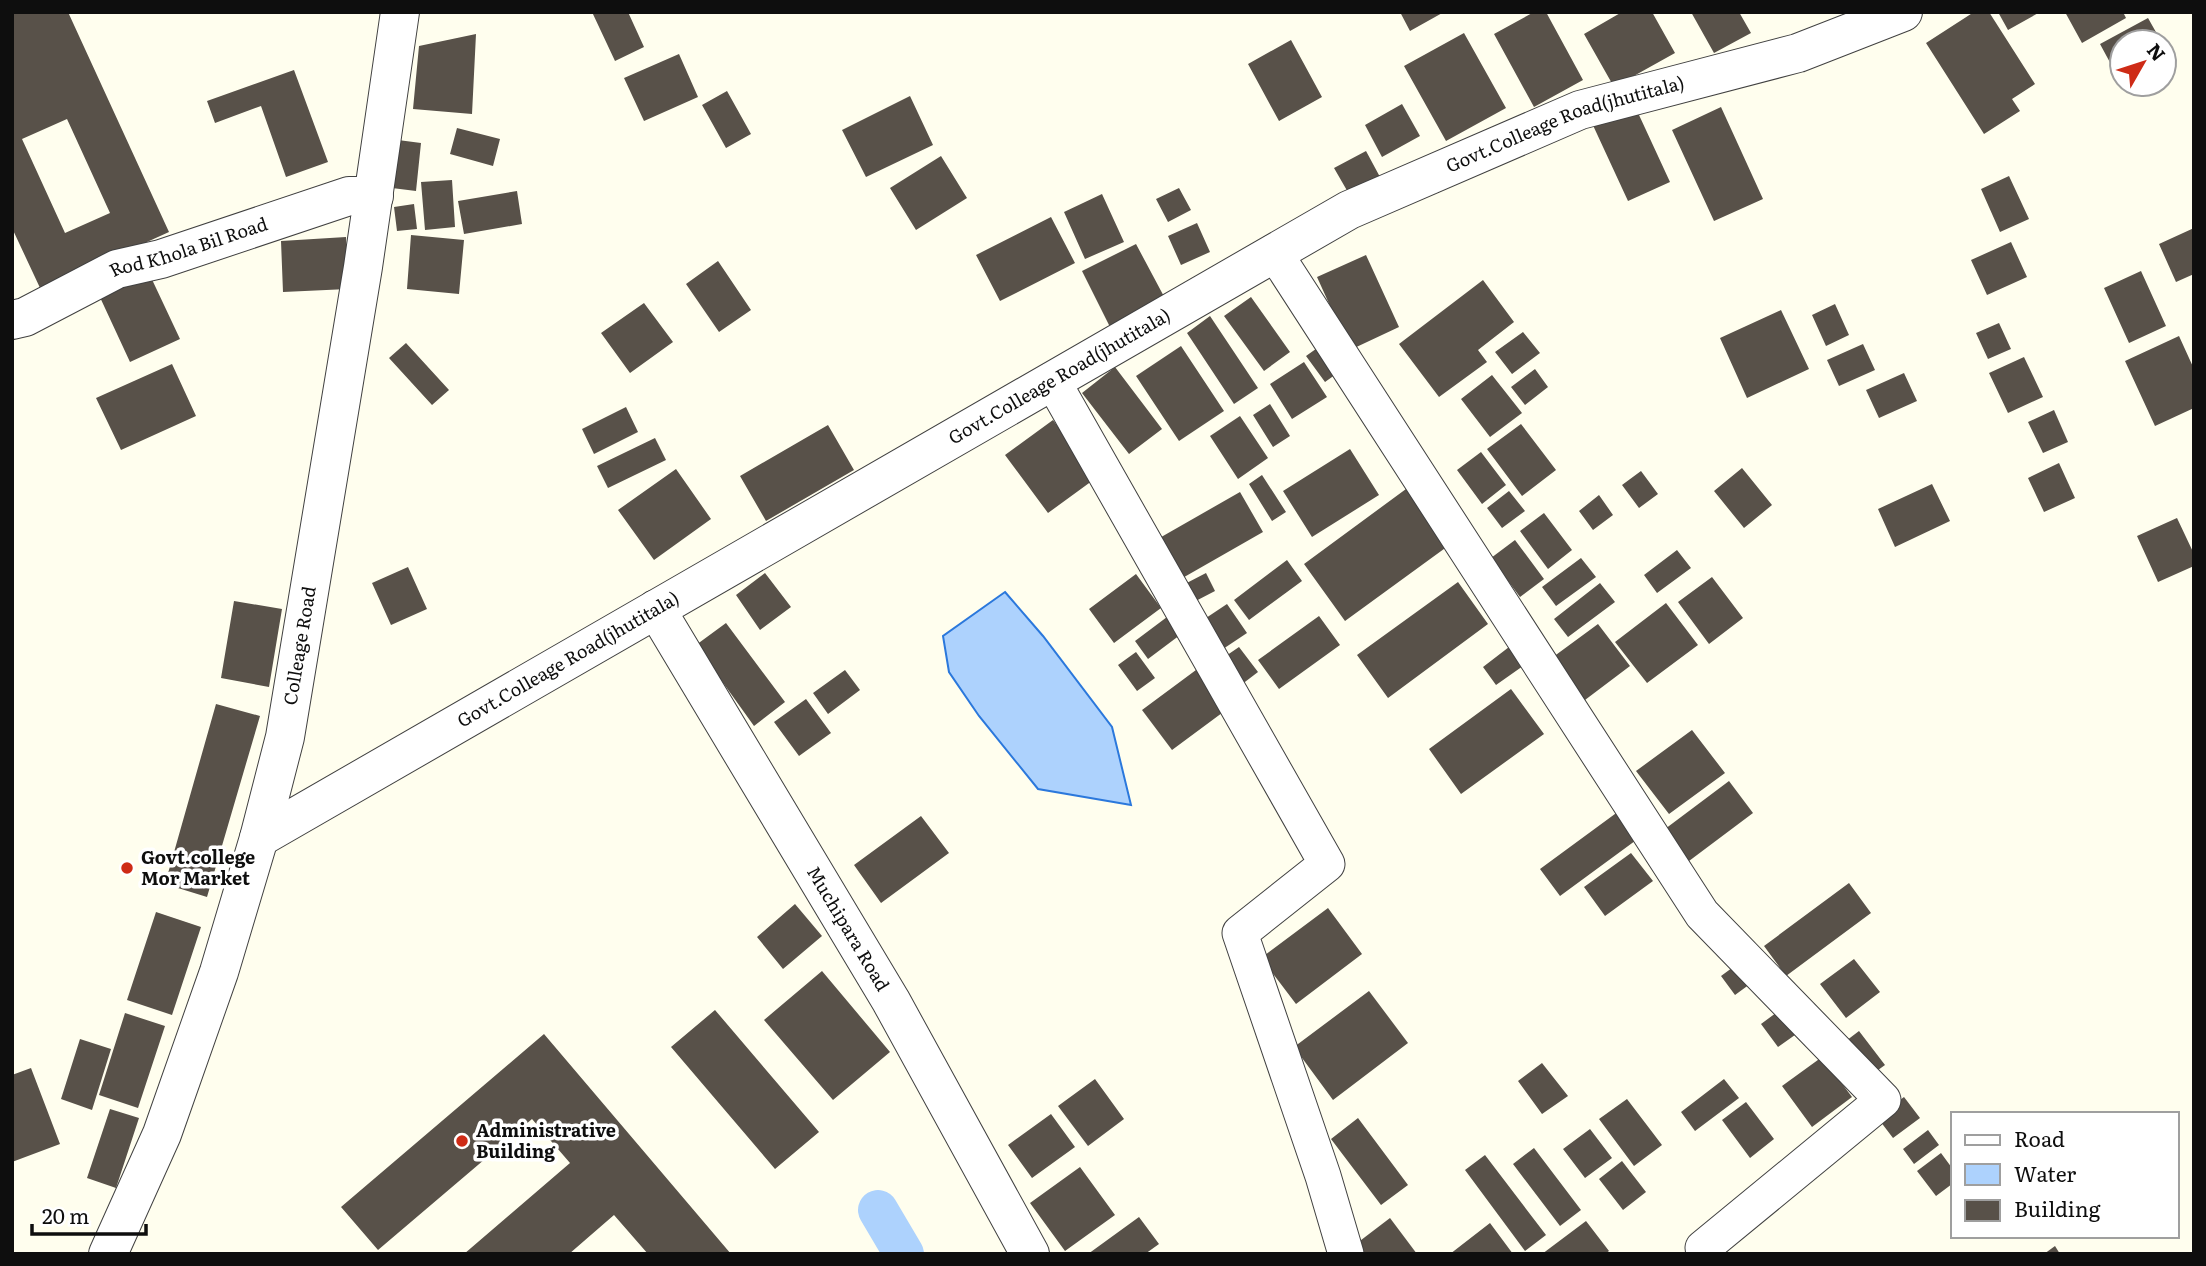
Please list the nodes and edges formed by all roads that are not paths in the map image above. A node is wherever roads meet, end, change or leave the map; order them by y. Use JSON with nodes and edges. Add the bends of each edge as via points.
{"nodes":[{"id":1,"x":400,"y":12,"type":"edge"},
{"id":2,"x":1903,"y":12,"type":"edge"},
{"id":3,"x":374,"y":196,"type":"junction"},
{"id":4,"x":1275,"y":252,"type":"junction"},
{"id":5,"x":12,"y":320,"type":"edge"},
{"id":6,"x":1052,"y":380,"type":"junction"},
{"id":7,"x":656,"y":609,"type":"junction"},
{"id":8,"x":259,"y":838,"type":"junction"},
{"id":9,"x":108,"y":1254,"type":"edge"},
{"id":10,"x":1030,"y":1254,"type":"edge"},
{"id":11,"x":1346,"y":1254,"type":"edge"},
{"id":12,"x":1706,"y":1254,"type":"edge"}],
"edges":[{"from":1,"to":3,"type":"street","name":"Colleage Road"},
{"from":2,"to":4,"type":"street","name":"Govt.Colleage Road(jhutitala)","via":[[1798,53],[1580,110],[1349,209]]},
{"from":3,"to":5,"type":"street","name":"Rod Khola Bil Road","via":[[349,196],[117,269]]},
{"from":3,"to":8,"type":"street","name":"Colleage Road","via":[[285,737]]},
{"from":4,"to":6,"type":"street","name":"Govt.Colleage Road(jhutitala)"},
{"from":4,"to":12,"type":"street","via":[[1702,914],[1883,1100],[1703,1248]]},
{"from":6,"to":7,"type":"street","name":"Govt.Colleage Road(jhutitala)"},
{"from":6,"to":11,"type":"street","via":[[1327,864],[1240,933]]},
{"from":7,"to":8,"type":"street","name":"Govt.Colleage Road(jhutitala)"},
{"from":7,"to":10,"type":"street","name":"Muchipara Road","via":[[891,1001]]},
{"from":8,"to":9,"type":"street","name":"Colleage Road","via":[[219,972],[162,1134]]}]}
